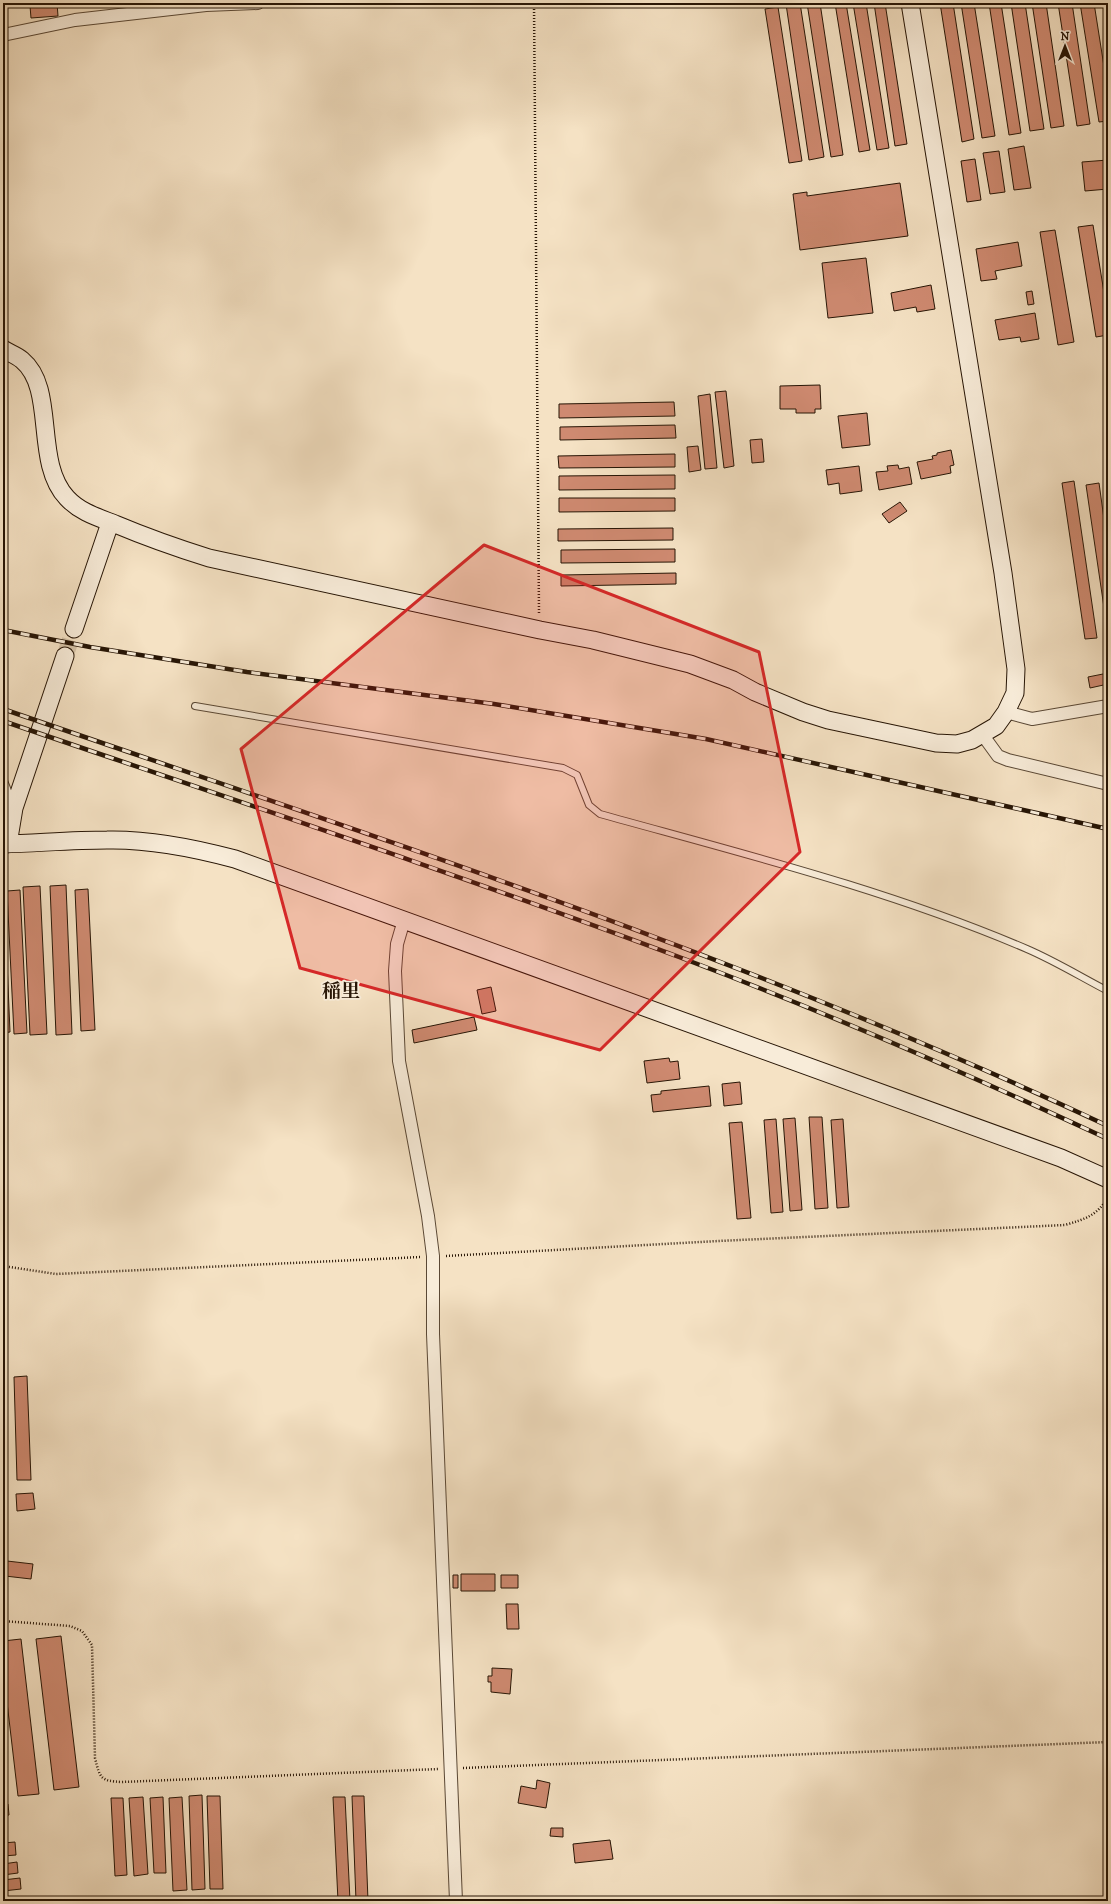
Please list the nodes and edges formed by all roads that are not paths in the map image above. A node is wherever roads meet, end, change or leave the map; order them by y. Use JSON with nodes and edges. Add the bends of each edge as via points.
{"nodes":[{"id":1,"x":258,"y":3,"type":"edge"},
{"id":2,"x":910,"y":3,"type":"edge"},
{"id":3,"x":3,"y":35,"type":"edge"},
{"id":4,"x":3,"y":349,"type":"edge"},
{"id":5,"x":110,"y":523,"type":"junction"},
{"id":6,"x":74,"y":629,"type":"tunnel mouth"},
{"id":7,"x":66,"y":656,"type":"tunnel mouth"},
{"id":8,"x":195,"y":706,"type":"dead end"},
{"id":9,"x":1108,"y":706,"type":"edge"},
{"id":10,"x":1006,"y":712,"type":"junction"},
{"id":11,"x":982,"y":734,"type":"junction"},
{"id":12,"x":3,"y":778,"type":"edge"},
{"id":13,"x":1108,"y":784,"type":"edge"},
{"id":14,"x":14,"y":808,"type":"junction"},
{"id":15,"x":5,"y":844,"type":"edge"},
{"id":16,"x":404,"y":920,"type":"junction"},
{"id":17,"x":1108,"y":991,"type":"edge"},
{"id":18,"x":1108,"y":1179,"type":"edge"},
{"id":19,"x":456,"y":1901,"type":"edge"}],
"edges":[{"from":1,"to":3,"type":"street","via":[[206,5],[75,20]]},
{"from":2,"to":10,"type":"street","via":[[1016,669],[1016,693]]},
{"from":4,"to":5,"type":"street","via":[[22,360],[37,384],[42,401],[52,474],[60,488],[82,511]]},
{"from":5,"to":6,"type":"street"},
{"from":5,"to":11,"type":"street","via":[[157,542],[209,558],[593,640],[690,664],[733,680],[803,712],[843,723],[936,743],[957,744]]},
{"from":7,"to":14,"type":"street"},
{"from":8,"to":17,"type":"lane","via":[[563,768],[577,775],[589,805],[600,814],[839,880],[924,909],[1028,949]]},
{"from":9,"to":10,"type":"street","via":[[1032,719]]},
{"from":10,"to":11,"type":"street","via":[[996,726]]},
{"from":11,"to":13,"type":"street","via":[[998,756],[1008,760]]},
{"from":12,"to":14,"type":"lane"},
{"from":14,"to":15,"type":"street"},
{"from":15,"to":16,"type":"street","via":[[108,840],[167,845],[214,853]]},
{"from":16,"to":18,"type":"street","via":[[1061,1158]]},
{"from":16,"to":19,"type":"street","via":[[397,944],[395,971],[399,1061],[433,1256],[432,1334]]}]}
